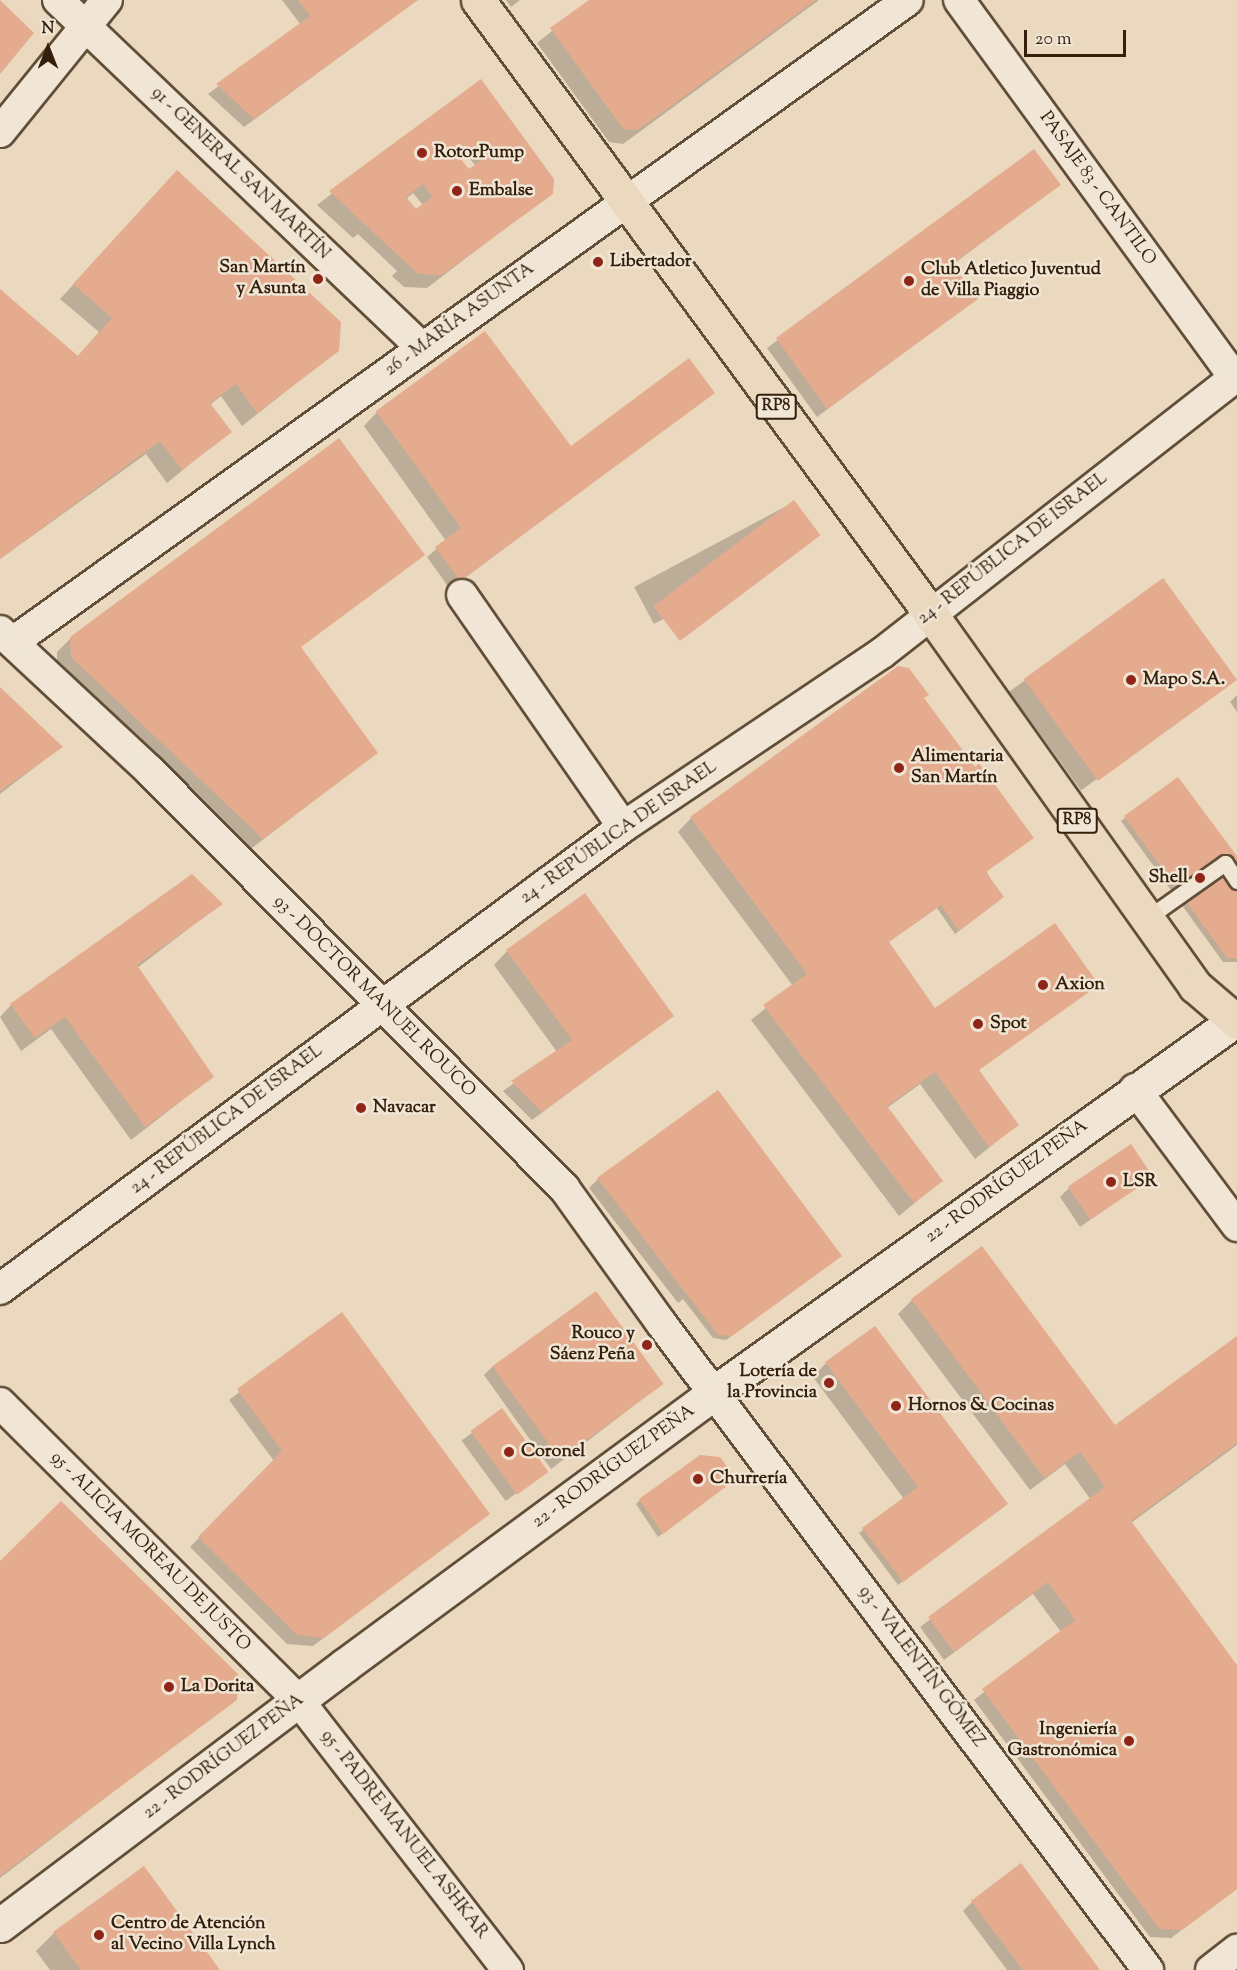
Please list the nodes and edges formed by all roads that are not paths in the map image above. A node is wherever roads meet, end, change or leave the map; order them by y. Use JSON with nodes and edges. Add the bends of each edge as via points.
{"nodes":[{"id":1,"x":58,"y":0,"type":"edge"},
{"id":2,"x":107,"y":0,"type":"edge"},
{"id":3,"x":478,"y":0,"type":"edge"},
{"id":4,"x":908,"y":0,"type":"edge"},
{"id":5,"x":959,"y":0,"type":"edge"},
{"id":6,"x":85,"y":26,"type":"junction"},
{"id":7,"x":0,"y":132,"type":"edge"},
{"id":8,"x":624,"y":201,"type":"junction"},
{"id":9,"x":422,"y":348,"type":"junction"},
{"id":10,"x":1236,"y":377,"type":"edge"},
{"id":11,"x":462,"y":596,"type":"dead end"},
{"id":12,"x":930,"y":613,"type":"junction"},
{"id":13,"x":7,"y":637,"type":"edge"},
{"id":14,"x":623,"y":827,"type":"junction"},
{"id":15,"x":1237,"y":881,"type":"edge"},
{"id":16,"x":1146,"y":919,"type":"junction"},
{"id":17,"x":382,"y":1005,"type":"junction"},
{"id":18,"x":1237,"y":1021,"type":"edge"},
{"id":19,"x":1136,"y":1089,"type":"junction"},
{"id":20,"x":1237,"y":1226,"type":"edge"},
{"id":21,"x":0,"y":1289,"type":"edge"},
{"id":22,"x":716,"y":1392,"type":"junction"},
{"id":23,"x":0,"y":1403,"type":"edge"},
{"id":24,"x":299,"y":1701,"type":"junction"},
{"id":25,"x":0,"y":1925,"type":"edge"},
{"id":26,"x":1237,"y":1950,"type":"edge"},
{"id":27,"x":508,"y":1970,"type":"edge"},
{"id":28,"x":1148,"y":1970,"type":"edge"},
{"id":29,"x":1211,"y":1970,"type":"edge"}],
"edges":[{"from":1,"to":6,"type":"street","name":"91 - GENERAL SAN MARTÍN"},
{"from":2,"to":6,"type":"street"},
{"from":3,"to":8,"type":"main road","number":"RP8"},
{"from":4,"to":8,"type":"street","name":"26 - MARÍA ASUNTA"},
{"from":5,"to":10,"type":"street","name":"PASAJE 83 - CANTILO"},
{"from":6,"to":7,"type":"street"},
{"from":6,"to":9,"type":"street","name":"91 - GENERAL SAN MARTÍN"},
{"from":8,"to":9,"type":"street","name":"26 - MARÍA ASUNTA"},
{"from":8,"to":12,"type":"main road","number":"RP8"},
{"from":9,"to":13,"type":"street","name":"26 - MARÍA ASUNTA"},
{"from":10,"to":12,"type":"street","name":"24 - REPÚBLICA DE ISRAEL"},
{"from":11,"to":14,"type":"street"},
{"from":12,"to":14,"type":"street","name":"24 - REPÚBLICA DE ISRAEL","via":[[882,653]]},
{"from":12,"to":16,"type":"main road","number":"RP8"},
{"from":13,"to":17,"type":"street","name":"93 - DOCTOR MANUEL ROUCO","via":[[150,771]]},
{"from":14,"to":17,"type":"street","name":"24 - REPÚBLICA DE ISRAEL"},
{"from":15,"to":16,"type":"lane","via":[[1225,863]]},
{"from":16,"to":18,"type":"main road","number":"RP8","via":[[1195,986]]},
{"from":17,"to":21,"type":"street","name":"24 - REPÚBLICA DE ISRAEL"},
{"from":17,"to":22,"type":"street","name":"93 - DOCTOR MANUEL ROUCO","via":[[564,1188]]},
{"from":18,"to":19,"type":"street","name":"22 - RODRÍGUEZ PEÑA"},
{"from":19,"to":20,"type":"street"},
{"from":19,"to":22,"type":"street","name":"22 - RODRÍGUEZ PEÑA"},
{"from":22,"to":24,"type":"street","name":"22 - RODRÍGUEZ PEÑA"},
{"from":22,"to":28,"type":"street","name":"93 - VALENTÍN GÓMEZ"},
{"from":23,"to":24,"type":"street","name":"95 - ALICIA MOREAU DE JUSTO"},
{"from":24,"to":25,"type":"street","name":"22 - RODRÍGUEZ PEÑA"},
{"from":24,"to":27,"type":"street","name":"95 - PADRE MANUEL ASHKAR"},
{"from":26,"to":29,"type":"street"}]}
